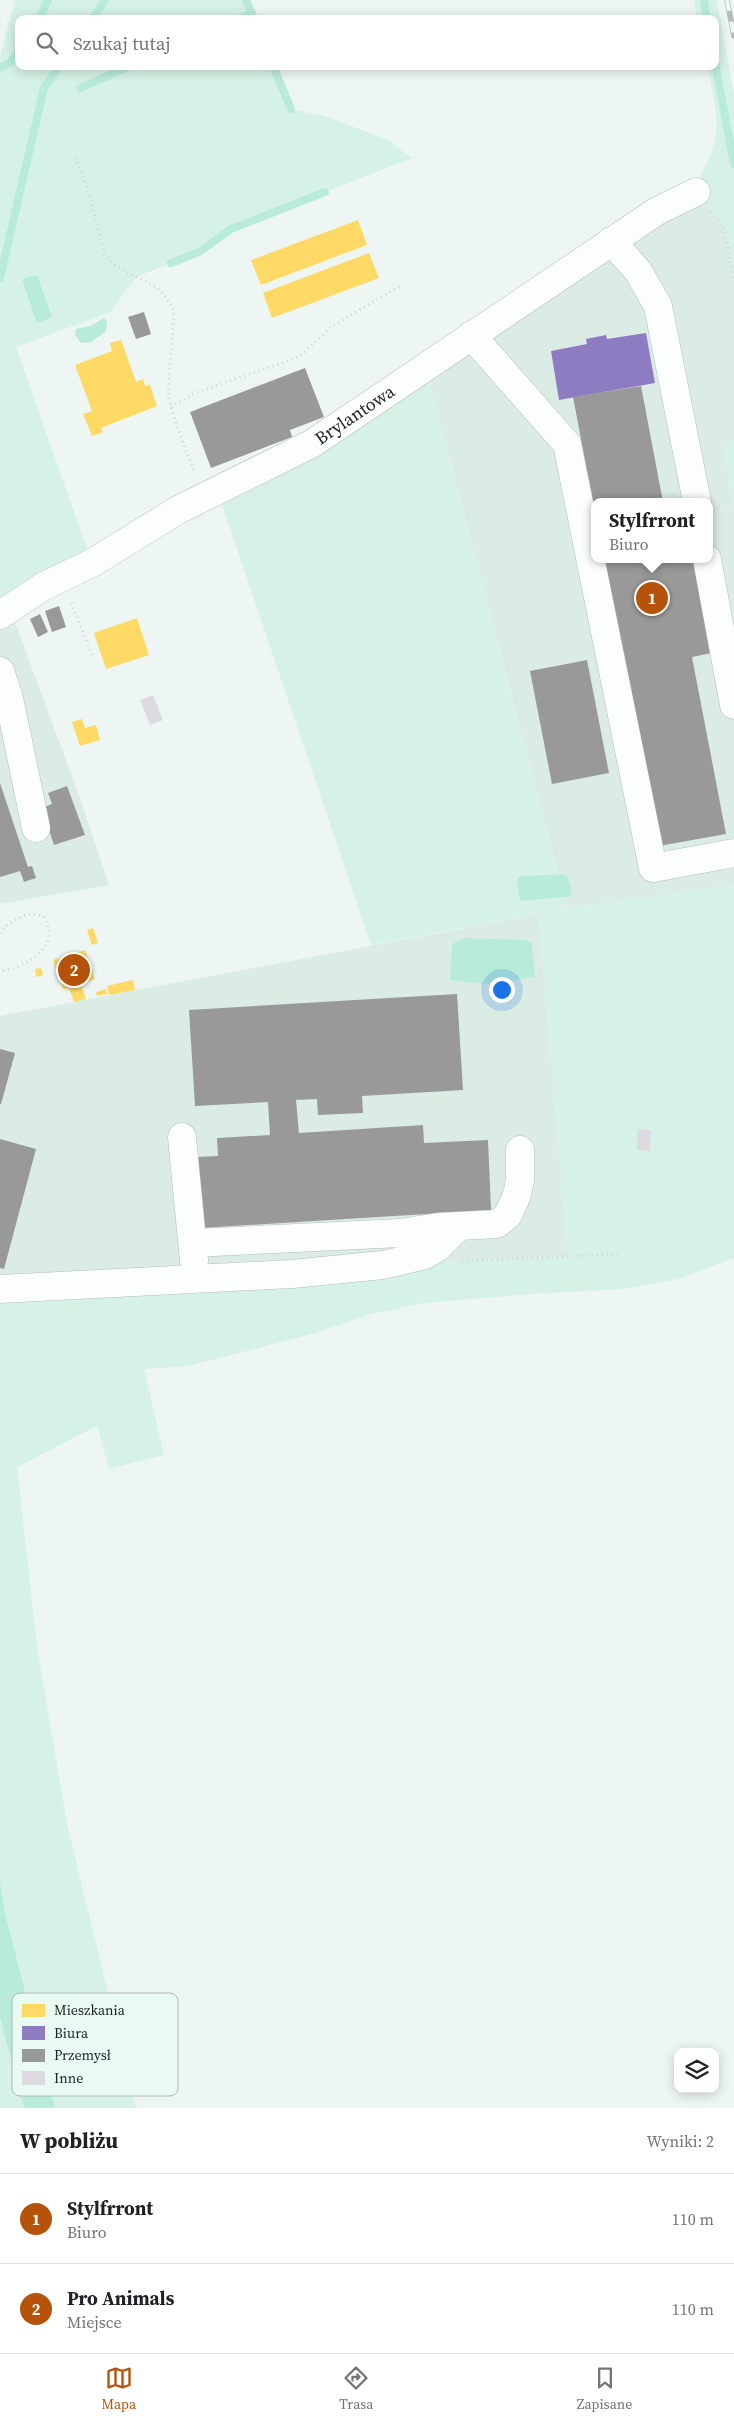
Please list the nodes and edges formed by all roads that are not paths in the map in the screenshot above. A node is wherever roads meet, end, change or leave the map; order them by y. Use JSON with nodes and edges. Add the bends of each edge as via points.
{"nodes":[{"id":1,"x":696,"y":192,"type":"road end"},
{"id":2,"x":611,"y":241,"type":"junction"},
{"id":3,"x":471,"y":335,"type":"junction"},
{"id":4,"x":696,"y":498,"type":"edge"},
{"id":5,"x":591,"y":559,"type":"edge"},
{"id":6,"x":592,"y":563,"type":"edge"},
{"id":7,"x":708,"y":563,"type":"edge"},
{"id":8,"x":0,"y":616,"type":"edge"},
{"id":9,"x":0,"y":671,"type":"edge"},
{"id":10,"x":734,"y":705,"type":"edge"},
{"id":11,"x":36,"y":828,"type":"dead end"},
{"id":12,"x":734,"y":853,"type":"edge"},
{"id":13,"x":182,"y":1137,"type":"dead end"},
{"id":14,"x":520,"y":1150,"type":"dead end"},
{"id":15,"x":460,"y":1226,"type":"junction"},
{"id":16,"x":193,"y":1243,"type":"junction"},
{"id":17,"x":196,"y":1280,"type":"junction"},
{"id":18,"x":0,"y":1289,"type":"edge"}],
"edges":[{"from":1,"to":2,"type":"street","name":"Brylantowa","via":[[657,211]]},
{"from":2,"to":3,"type":"street","name":"Brylantowa"},
{"from":2,"to":4,"type":"street","via":[[649,286],[658,306]]},
{"from":3,"to":5,"type":"street","via":[[568,444]]},
{"from":3,"to":8,"type":"street","name":"Brylantowa","via":[[313,443],[203,496],[92,563],[44,586]]},
{"from":6,"to":12,"type":"street","via":[[653,868]]},
{"from":7,"to":10,"type":"street"},
{"from":9,"to":11,"type":"street","via":[[9,698]]},
{"from":13,"to":16,"type":"street"},
{"from":14,"to":15,"type":"street","via":[[520,1180],[508,1215],[497,1224]]},
{"from":15,"to":16,"type":"street","via":[[400,1233]]},
{"from":15,"to":17,"type":"street","via":[[438,1248],[406,1260],[353,1268]]},
{"from":16,"to":17,"type":"street"},
{"from":17,"to":18,"type":"street"}]}
